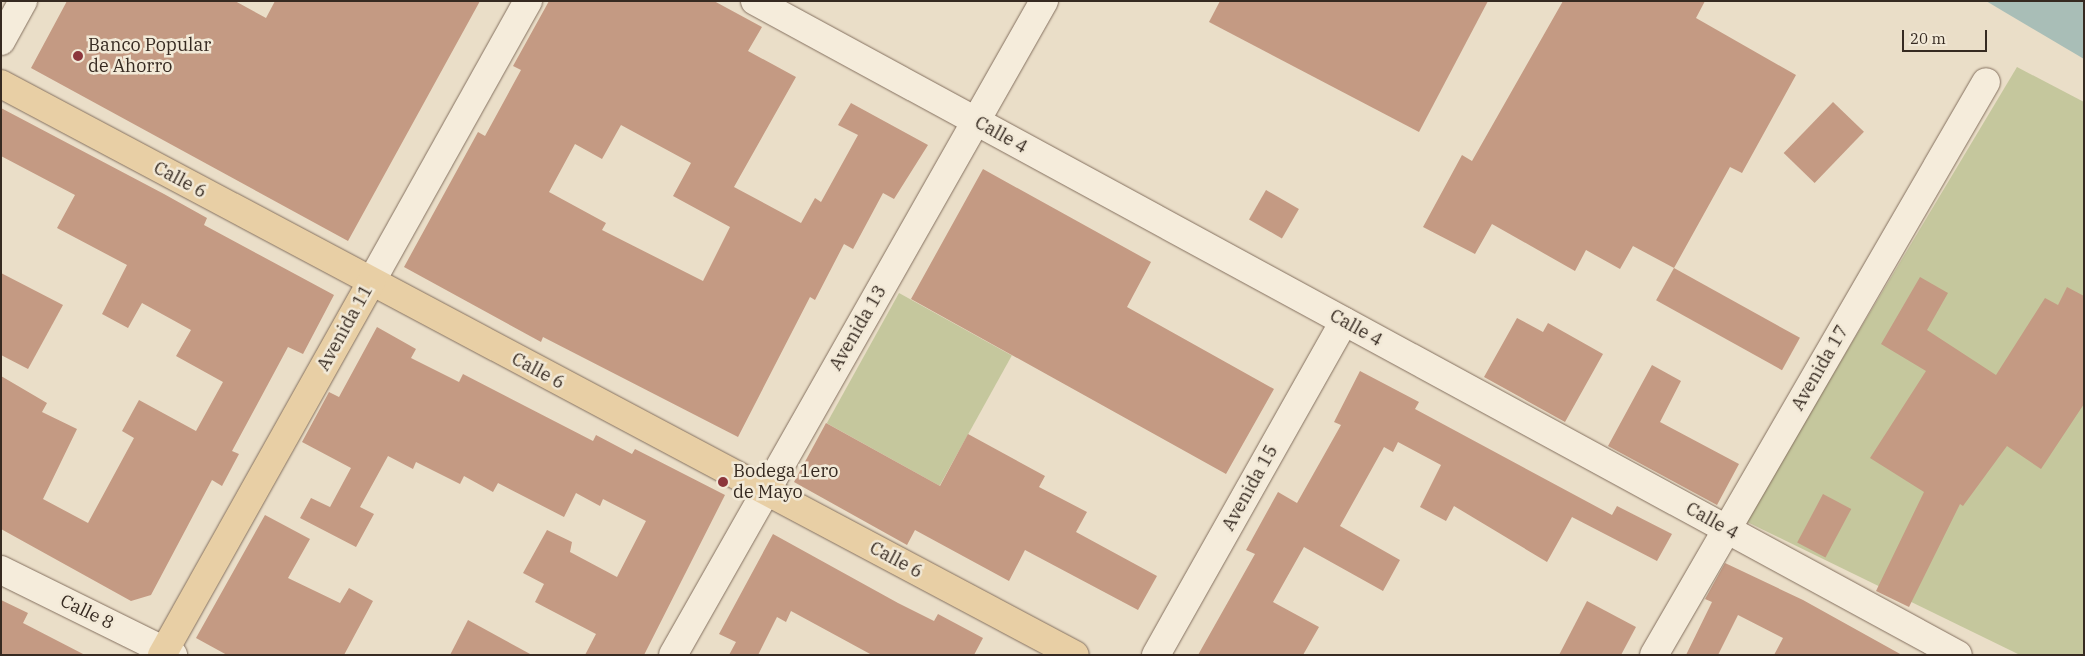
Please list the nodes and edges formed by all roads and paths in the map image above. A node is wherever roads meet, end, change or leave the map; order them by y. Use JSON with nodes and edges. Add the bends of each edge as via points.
{"nodes":[{"id":1,"x":23,"y":1,"type":"edge"},
{"id":2,"x":528,"y":1,"type":"edge"},
{"id":3,"x":755,"y":1,"type":"edge"},
{"id":4,"x":1044,"y":1,"type":"edge"},
{"id":5,"x":1,"y":41,"type":"edge"},
{"id":6,"x":1986,"y":82,"type":"dead end"},
{"id":7,"x":1,"y":84,"type":"edge"},
{"id":8,"x":976,"y":121,"type":"junction"},
{"id":9,"x":371,"y":282,"type":"junction"},
{"id":10,"x":1344,"y":321,"type":"junction"},
{"id":11,"x":765,"y":492,"type":"junction"},
{"id":12,"x":1726,"y":529,"type":"junction"},
{"id":13,"x":1,"y":570,"type":"edge"},
{"id":14,"x":166,"y":653,"type":"edge"},
{"id":15,"x":673,"y":655,"type":"edge"},
{"id":16,"x":1076,"y":655,"type":"edge"},
{"id":17,"x":1156,"y":655,"type":"edge"},
{"id":18,"x":1654,"y":655,"type":"edge"},
{"id":19,"x":1958,"y":655,"type":"edge"}],
"edges":[{"from":1,"to":5,"type":"street"},
{"from":2,"to":9,"type":"street","name":"Avenida 11"},
{"from":3,"to":8,"type":"street","name":"Calle 4"},
{"from":4,"to":8,"type":"street","name":"Avenida 13"},
{"from":6,"to":12,"type":"street","name":"Avenida 17"},
{"from":7,"to":9,"type":"main road","name":"Calle 6"},
{"from":8,"to":10,"type":"street","name":"Calle 4"},
{"from":8,"to":11,"type":"street","name":"Avenida 13"},
{"from":9,"to":11,"type":"main road","name":"Calle 6"},
{"from":9,"to":14,"type":"main road","name":"Avenida 11"},
{"from":10,"to":12,"type":"street","name":"Calle 4"},
{"from":10,"to":17,"type":"street","name":"Avenida 15"},
{"from":11,"to":15,"type":"street","name":"Avenida 13"},
{"from":11,"to":16,"type":"main road","name":"Calle 6"},
{"from":12,"to":18,"type":"street","name":"Avenida 17"},
{"from":12,"to":19,"type":"street","name":"Calle 4"},
{"from":13,"to":14,"type":"street","name":"Calle 8"}]}
